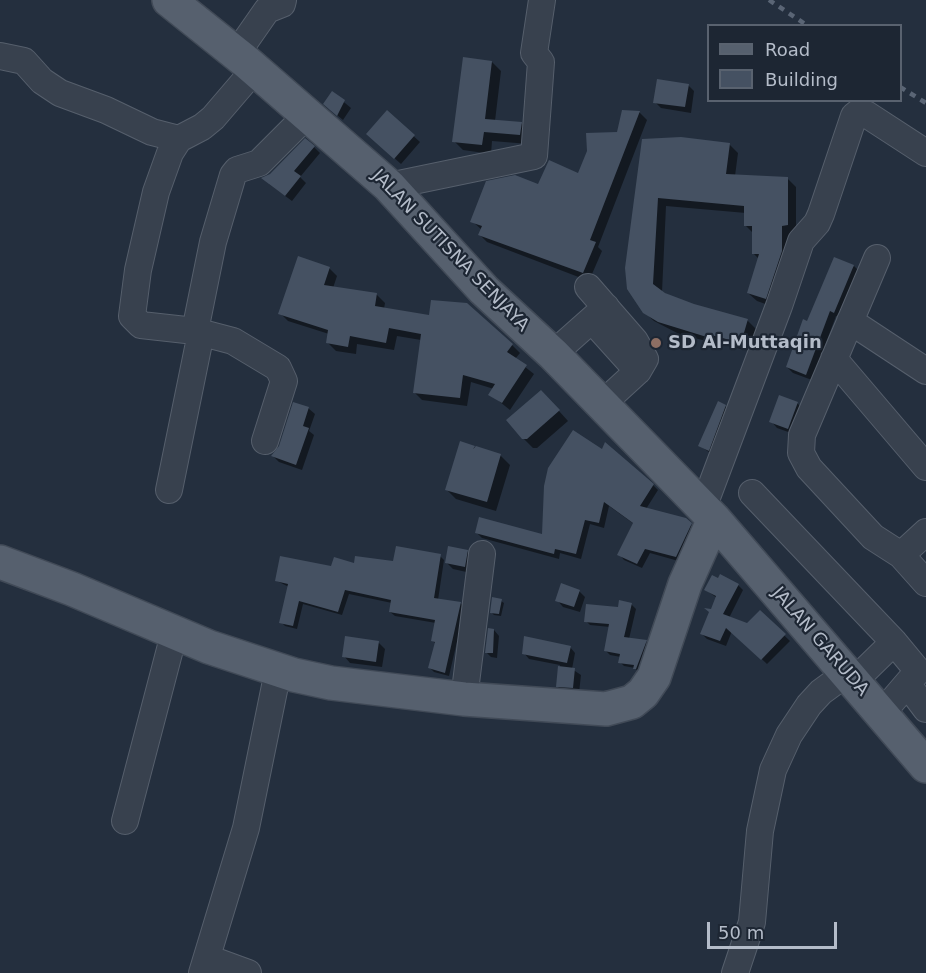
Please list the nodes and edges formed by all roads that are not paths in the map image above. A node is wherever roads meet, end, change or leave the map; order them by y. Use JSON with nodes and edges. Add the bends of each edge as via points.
{"nodes":[{"id":1,"x":169,"y":0,"type":"edge"},
{"id":2,"x":283,"y":0,"type":"edge"},
{"id":3,"x":542,"y":0,"type":"edge"},
{"id":4,"x":0,"y":56,"type":"edge"},
{"id":5,"x":246,"y":61,"type":"junction"},
{"id":6,"x":308,"y":114,"type":"junction"},
{"id":7,"x":179,"y":139,"type":"junction"},
{"id":8,"x":926,"y":153,"type":"edge"},
{"id":9,"x":389,"y":186,"type":"junction"},
{"id":10,"x":877,"y":258,"type":"dead end"},
{"id":11,"x":588,"y":286,"type":"dead end"},
{"id":12,"x":599,"y":314,"type":"junction"},
{"id":13,"x":850,"y":321,"type":"junction"},
{"id":14,"x":198,"y":332,"type":"junction"},
{"id":15,"x":553,"y":354,"type":"junction"},
{"id":16,"x":834,"y":358,"type":"junction"},
{"id":17,"x":926,"y":371,"type":"edge"},
{"id":18,"x":603,"y":405,"type":"junction"},
{"id":19,"x":265,"y":441,"type":"dead end"},
{"id":20,"x":926,"y":467,"type":"edge"},
{"id":21,"x":169,"y":490,"type":"dead end"},
{"id":22,"x":752,"y":493,"type":"dead end"},
{"id":23,"x":708,"y":514,"type":"junction"},
{"id":24,"x":926,"y":532,"type":"edge"},
{"id":25,"x":482,"y":554,"type":"dead end"},
{"id":26,"x":901,"y":555,"type":"junction"},
{"id":27,"x":0,"y":562,"type":"edge"},
{"id":28,"x":926,"y":584,"type":"edge"},
{"id":29,"x":174,"y":634,"type":"junction"},
{"id":30,"x":894,"y":642,"type":"junction"},
{"id":31,"x":278,"y":671,"type":"junction"},
{"id":32,"x":851,"y":677,"type":"junction"},
{"id":33,"x":908,"y":685,"type":"junction"},
{"id":34,"x":464,"y":699,"type":"junction"},
{"id":35,"x":926,"y":709,"type":"edge"},
{"id":36,"x":882,"y":713,"type":"junction"},
{"id":37,"x":926,"y":766,"type":"edge"},
{"id":38,"x":124,"y":821,"type":"dead end"},
{"id":39,"x":205,"y":965,"type":"edge"},
{"id":40,"x":248,"y":973,"type":"edge"},
{"id":41,"x":735,"y":973,"type":"edge"}],
"edges":[{"from":1,"to":5,"type":"main road","name":"JALAN SUTISNA SENJAYA"},
{"from":2,"to":5,"type":"street","via":[[267,10]]},
{"from":3,"to":9,"type":"street","via":[[534,53],[541,62],[534,156]]},
{"from":4,"to":7,"type":"street","via":[[24,61],[60,93],[152,132]]},
{"from":5,"to":6,"type":"main road","name":"JALAN SUTISNA SENJAYA"},
{"from":5,"to":7,"type":"street","via":[[213,118]]},
{"from":6,"to":9,"type":"main road","name":"JALAN SUTISNA SENJAYA"},
{"from":6,"to":14,"type":"street","via":[[266,157],[233,175],[213,242]]},
{"from":7,"to":14,"type":"street","via":[[156,192],[131,311],[133,320],[141,325]]},
{"from":8,"to":23,"type":"street","via":[[866,114],[859,112],[854,116],[821,214],[801,241]]},
{"from":9,"to":15,"type":"main road","name":"JALAN SUTISNA SENJAYA","via":[[484,290]]},
{"from":10,"to":13,"type":"street"},
{"from":11,"to":12,"type":"street"},
{"from":12,"to":15,"type":"street"},
{"from":12,"to":18,"type":"street","via":[[643,351],[645,361]]},
{"from":13,"to":16,"type":"street"},
{"from":13,"to":17,"type":"street"},
{"from":14,"to":19,"type":"street","via":[[243,344],[282,372],[284,383]]},
{"from":14,"to":21,"type":"street"},
{"from":15,"to":18,"type":"main road","name":"JALAN SUTISNA SENJAYA"},
{"from":16,"to":20,"type":"street"},
{"from":16,"to":26,"type":"street","via":[[802,435],[803,458],[873,537]]},
{"from":18,"to":23,"type":"main road","name":"JALAN SUTISNA SENJAYA"},
{"from":22,"to":30,"type":"street"},
{"from":23,"to":32,"type":"main road","name":"JALAN GARUDA"},
{"from":23,"to":34,"type":"main road","via":[[660,667],[639,697],[606,709]]},
{"from":24,"to":26,"type":"street"},
{"from":25,"to":34,"type":"street"},
{"from":26,"to":28,"type":"street"},
{"from":27,"to":29,"type":"main road"},
{"from":29,"to":31,"type":"main road"},
{"from":29,"to":38,"type":"street"},
{"from":30,"to":32,"type":"street"},
{"from":30,"to":33,"type":"street","via":[[918,671]]},
{"from":31,"to":34,"type":"main road","via":[[331,683]]},
{"from":31,"to":39,"type":"street","via":[[246,828]]},
{"from":32,"to":36,"type":"main road","name":"JALAN GARUDA"},
{"from":32,"to":41,"type":"street","via":[[821,692],[809,705],[776,763],[760,831],[749,933]]},
{"from":33,"to":35,"type":"street"},
{"from":33,"to":36,"type":"street"},
{"from":36,"to":37,"type":"main road","name":"JALAN GARUDA"},
{"from":39,"to":40,"type":"street"}]}
